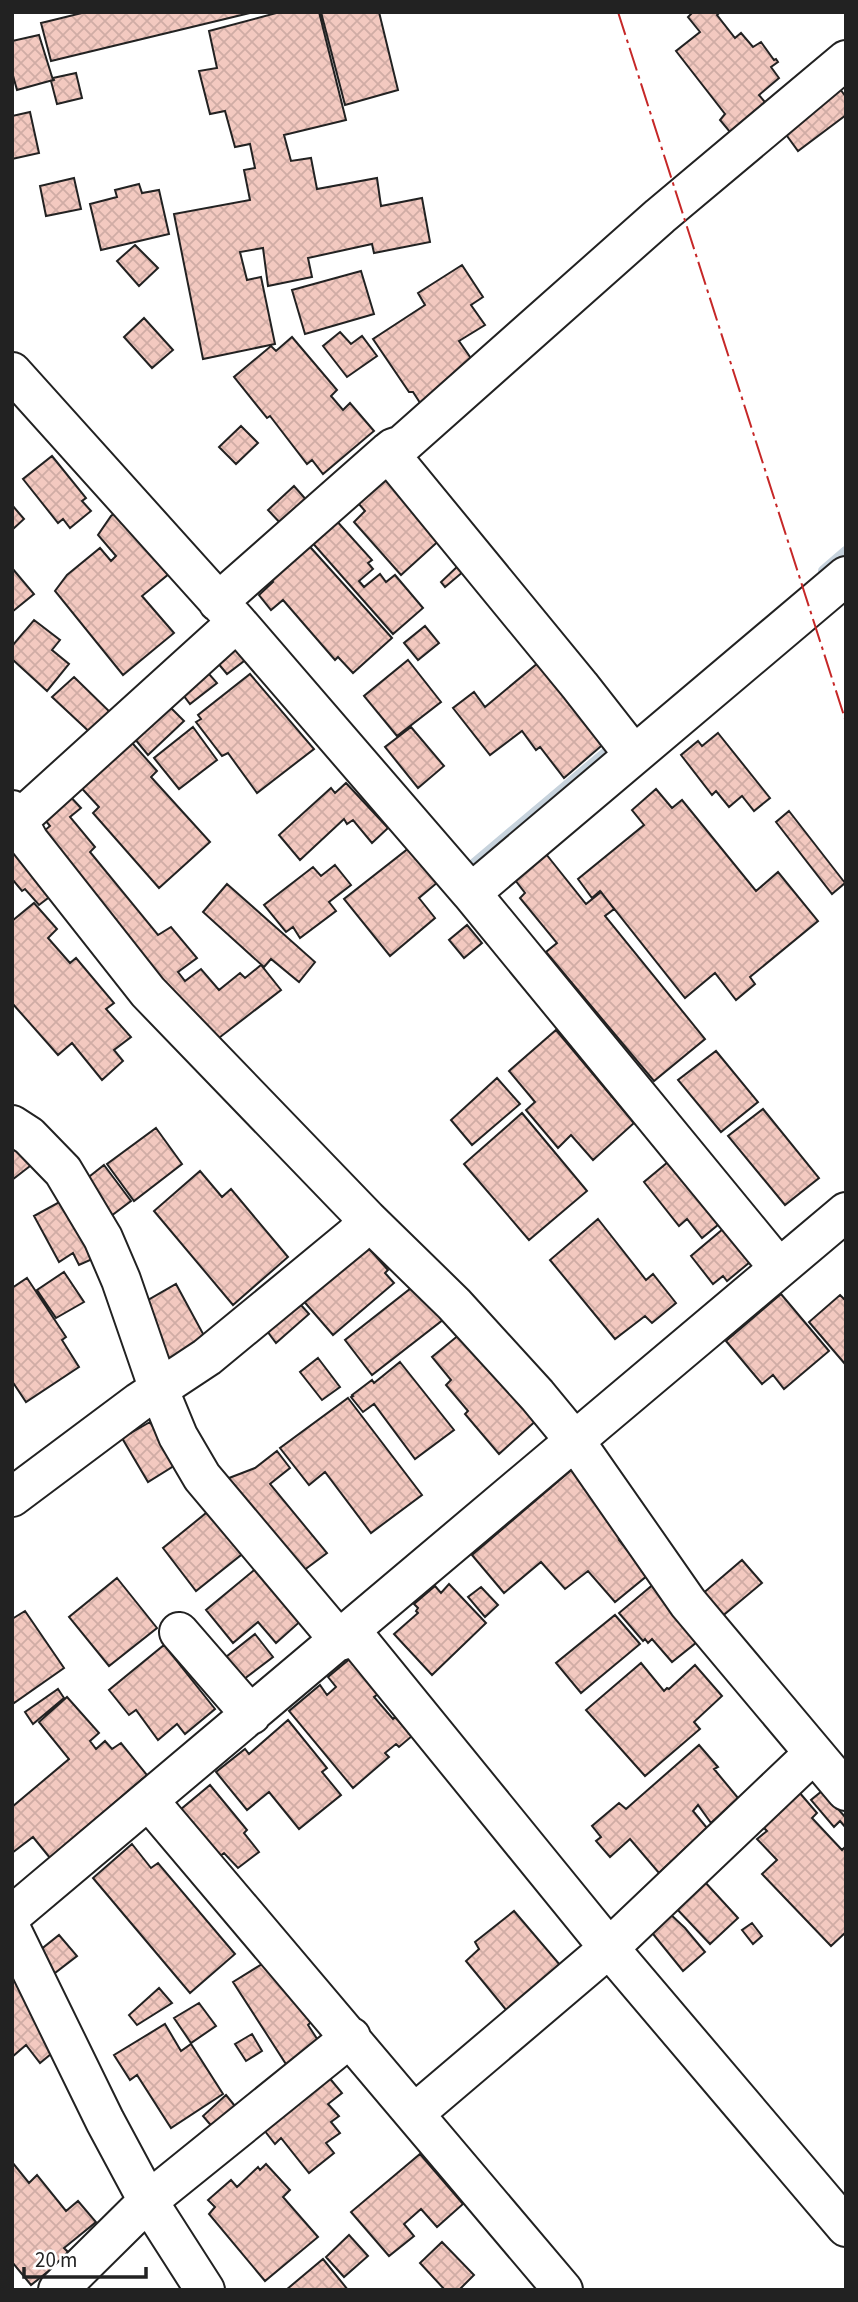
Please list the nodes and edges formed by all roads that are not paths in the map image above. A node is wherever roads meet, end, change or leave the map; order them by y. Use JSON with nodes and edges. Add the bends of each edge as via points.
{"nodes":[{"id":1,"x":846,"y":60,"type":"edge"},
{"id":2,"x":12,"y":372,"type":"edge"},
{"id":3,"x":388,"y":452,"type":"junction"},
{"id":4,"x":846,"y":576,"type":"edge"},
{"id":5,"x":228,"y":612,"type":"junction"},
{"id":6,"x":634,"y":755,"type":"junction"},
{"id":7,"x":14,"y":819,"type":"edge"},
{"id":8,"x":471,"y":893,"type":"junction"},
{"id":9,"x":12,"y":1125,"type":"edge"},
{"id":10,"x":846,"y":1212,"type":"edge"},
{"id":11,"x":366,"y":1219,"type":"junction"},
{"id":12,"x":779,"y":1268,"type":"junction"},
{"id":13,"x":159,"y":1390,"type":"junction"},
{"id":14,"x":575,"y":1441,"type":"junction"},
{"id":15,"x":12,"y":1497,"type":"edge"},
{"id":16,"x":178,"y":1632,"type":"dead end"},
{"id":17,"x":345,"y":1636,"type":"junction"},
{"id":18,"x":251,"y":1715,"type":"junction"},
{"id":19,"x":813,"y":1754,"type":"junction"},
{"id":20,"x":846,"y":1791,"type":"edge"},
{"id":21,"x":149,"y":1801,"type":"junction"},
{"id":22,"x":12,"y":1915,"type":"edge"},
{"id":23,"x":12,"y":1931,"type":"edge"},
{"id":24,"x":609,"y":1948,"type":"junction"},
{"id":25,"x":351,"y":2038,"type":"junction"},
{"id":26,"x":415,"y":2113,"type":"junction"},
{"id":27,"x":148,"y":2201,"type":"junction"},
{"id":28,"x":846,"y":2227,"type":"edge"},
{"id":29,"x":58,"y":2290,"type":"edge"},
{"id":30,"x":205,"y":2290,"type":"edge"},
{"id":31,"x":563,"y":2290,"type":"edge"}],
"edges":[{"from":1,"to":3,"type":"street","via":[[660,216],[402,445]]},
{"from":2,"to":5,"type":"street"},
{"from":3,"to":5,"type":"street"},
{"from":3,"to":6,"type":"street"},
{"from":4,"to":6,"type":"street"},
{"from":5,"to":7,"type":"street"},
{"from":5,"to":8,"type":"street"},
{"from":6,"to":8,"type":"street"},
{"from":7,"to":11,"type":"street","via":[[148,992]]},
{"from":8,"to":12,"type":"street"},
{"from":9,"to":13,"type":"street","via":[[63,1171],[103,1238]]},
{"from":10,"to":12,"type":"street"},
{"from":11,"to":13,"type":"street","via":[[355,1235],[280,1297]]},
{"from":11,"to":14,"type":"street","via":[[454,1304]]},
{"from":12,"to":14,"type":"street"},
{"from":13,"to":15,"type":"street"},
{"from":13,"to":17,"type":"street","via":[[177,1436],[202,1477]]},
{"from":14,"to":17,"type":"street"},
{"from":14,"to":19,"type":"street","via":[[688,1603]]},
{"from":16,"to":18,"type":"street"},
{"from":17,"to":18,"type":"street"},
{"from":17,"to":24,"type":"street"},
{"from":18,"to":21,"type":"street"},
{"from":19,"to":20,"type":"street"},
{"from":19,"to":24,"type":"street"},
{"from":21,"to":22,"type":"street"},
{"from":21,"to":25,"type":"street"},
{"from":23,"to":27,"type":"street"},
{"from":24,"to":26,"type":"street"},
{"from":24,"to":28,"type":"street"},
{"from":25,"to":26,"type":"street"},
{"from":25,"to":27,"type":"street"},
{"from":26,"to":31,"type":"street"},
{"from":27,"to":29,"type":"street"},
{"from":27,"to":30,"type":"street"}]}
